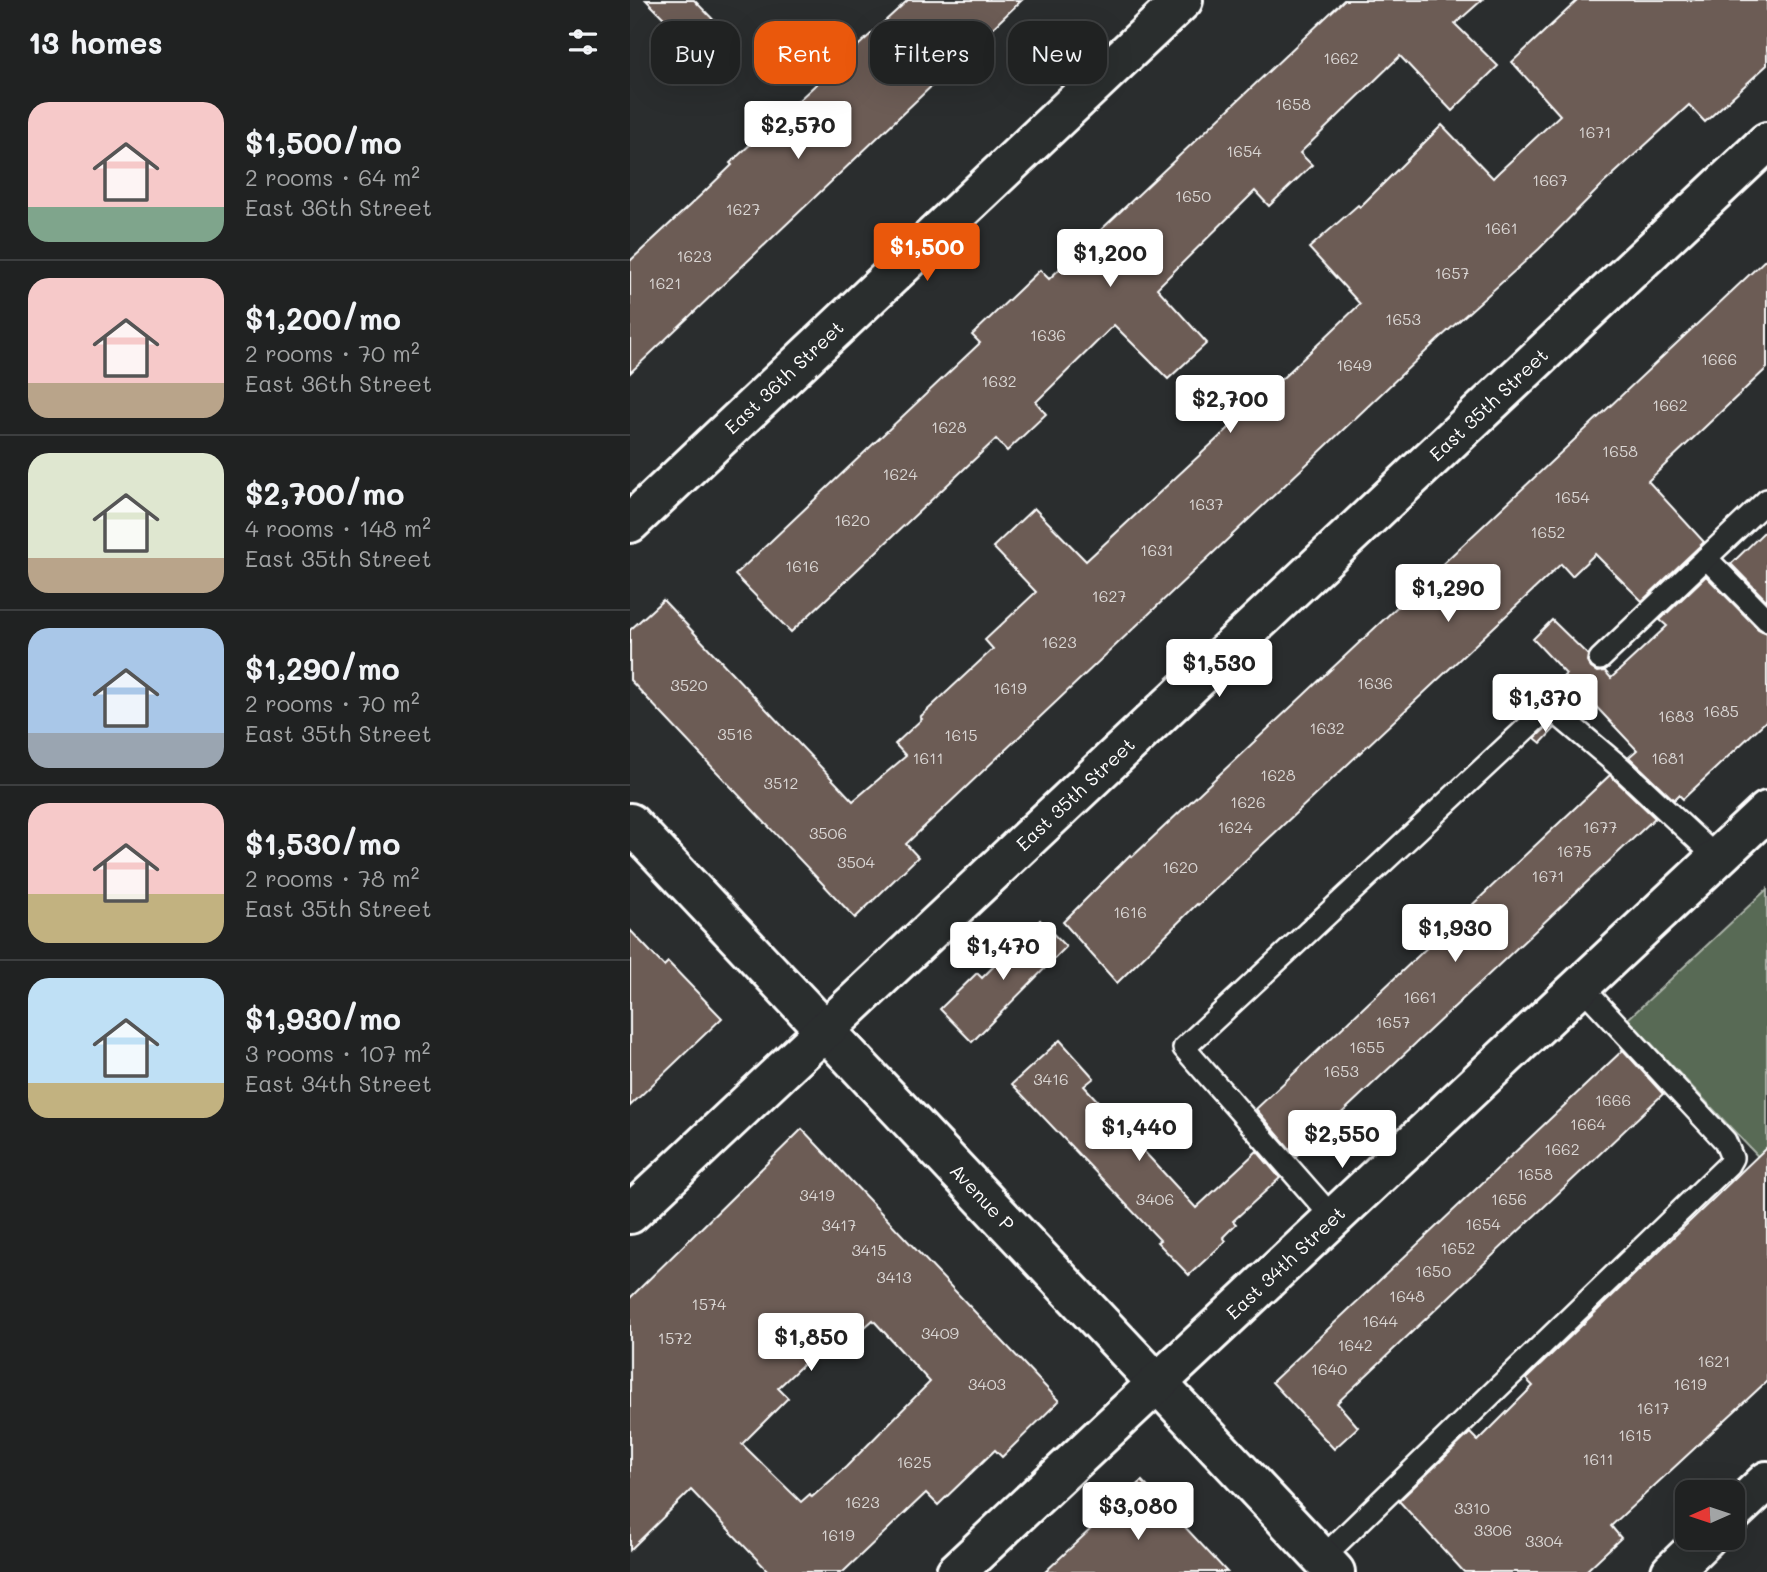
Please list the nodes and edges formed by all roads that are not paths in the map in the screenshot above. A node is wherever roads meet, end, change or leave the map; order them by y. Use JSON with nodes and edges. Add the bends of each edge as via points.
{"nodes":[{"id":1,"x":1183,"y":0,"type":"edge"},
{"id":2,"x":1767,"y":142,"type":"edge"},
{"id":3,"x":1767,"y":500,"type":"edge"},
{"id":4,"x":630,"y":523,"type":"edge"},
{"id":5,"x":1706,"y":558,"type":"junction"},
{"id":6,"x":1767,"y":620,"type":"edge"},
{"id":7,"x":1600,"y":659,"type":"dead end"},
{"id":8,"x":1767,"y":811,"type":"edge"},
{"id":9,"x":630,"y":823,"type":"edge"},
{"id":10,"x":1717,"y":858,"type":"junction"},
{"id":11,"x":1581,"y":986,"type":"junction"},
{"id":12,"x":825,"y":1030,"type":"junction"},
{"id":13,"x":630,"y":1214,"type":"edge"},
{"id":14,"x":1334,"y":1219,"type":"junction"},
{"id":15,"x":1158,"y":1384,"type":"junction"},
{"id":16,"x":1767,"y":1481,"type":"edge"},
{"id":17,"x":1745,"y":1502,"type":"edge"},
{"id":18,"x":1694,"y":1550,"type":"edge"},
{"id":19,"x":1329,"y":1565,"type":"edge"},
{"id":20,"x":956,"y":1572,"type":"edge"},
{"id":21,"x":1671,"y":1572,"type":"edge"}],
"edges":[{"from":1,"to":4,"type":"street","name":"East 36th Street"},
{"from":2,"to":12,"type":"street","name":"East 35th Street"},
{"from":3,"to":5,"type":"lane"},
{"from":5,"to":6,"type":"lane"},
{"from":5,"to":7,"type":"lane"},
{"from":8,"to":10,"type":"street","name":"East 34th Street"},
{"from":9,"to":12,"type":"street","name":"Avenue P"},
{"from":10,"to":11,"type":"street","name":"East 34th Street"},
{"from":10,"to":14,"type":"lane","via":[[1549,707],[1184,1048]]},
{"from":11,"to":14,"type":"street","name":"East 34th Street"},
{"from":11,"to":19,"type":"lane","via":[[1725,1141],[1732,1158]]},
{"from":12,"to":13,"type":"street","name":"East 35th Street"},
{"from":12,"to":15,"type":"street","name":"Avenue P"},
{"from":14,"to":15,"type":"street","name":"East 34th Street"},
{"from":15,"to":19,"type":"street","name":"Avenue P"},
{"from":15,"to":20,"type":"street","name":"East 34th Street"},
{"from":16,"to":17,"type":"street"},
{"from":18,"to":21,"type":"street"}]}
